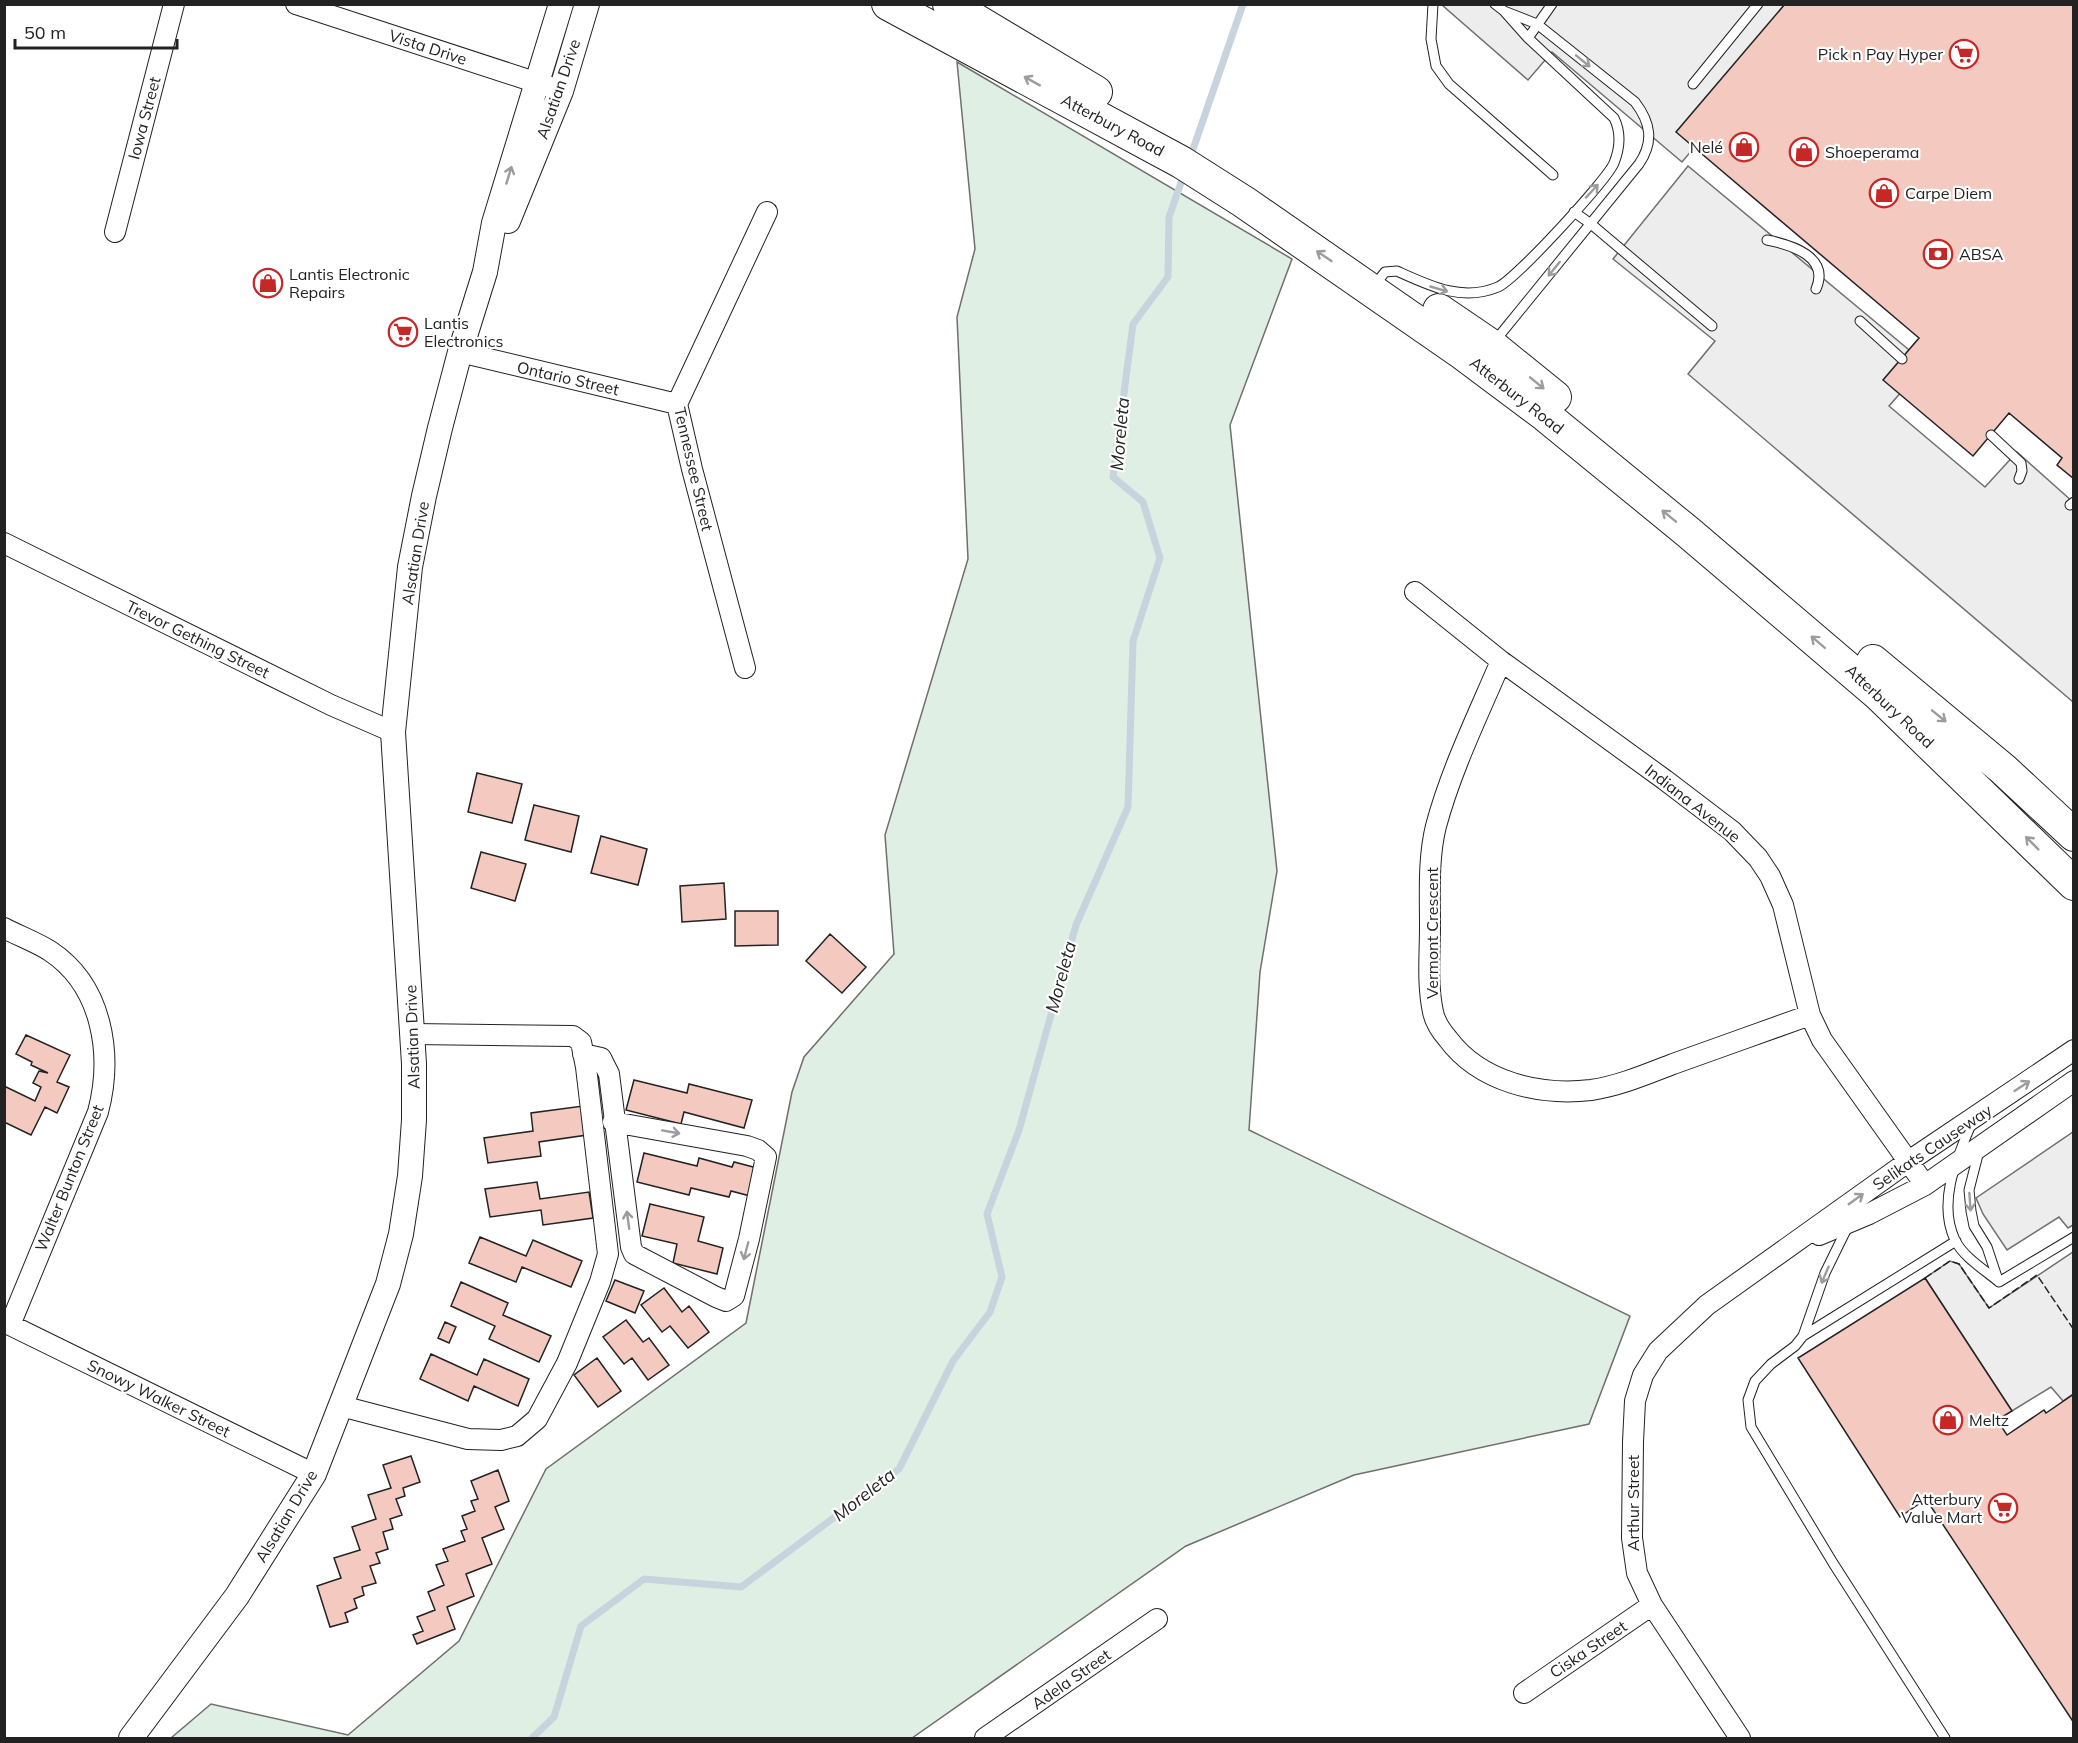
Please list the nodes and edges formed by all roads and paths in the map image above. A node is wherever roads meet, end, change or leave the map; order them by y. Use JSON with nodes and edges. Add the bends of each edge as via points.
{"nodes":[{"id":1,"x":174,"y":4,"type":"edge"},
{"id":2,"x":296,"y":4,"type":"edge"},
{"id":3,"x":561,"y":4,"type":"edge"},
{"id":4,"x":587,"y":4,"type":"edge"},
{"id":5,"x":888,"y":4,"type":"edge"},
{"id":6,"x":949,"y":4,"type":"edge"},
{"id":7,"x":1433,"y":4,"type":"edge"},
{"id":8,"x":1495,"y":4,"type":"edge"},
{"id":9,"x":1552,"y":4,"type":"edge"},
{"id":10,"x":1758,"y":4,"type":"edge"},
{"id":11,"x":1504,"y":11,"type":"junction"},
{"id":12,"x":1538,"y":24,"type":"junction"},
{"id":13,"x":1528,"y":38,"type":"junction"},
{"id":14,"x":536,"y":82,"type":"junction"},
{"id":15,"x":1693,"y":84,"type":"dead end"},
{"id":16,"x":561,"y":91,"type":"junction"},
{"id":17,"x":1124,"y":120,"type":"junction"},
{"id":18,"x":1553,"y":175,"type":"dead end"},
{"id":19,"x":767,"y":212,"type":"dead end"},
{"id":20,"x":1574,"y":212,"type":"junction"},
{"id":21,"x":1591,"y":224,"type":"junction"},
{"id":22,"x":114,"y":232,"type":"dead end"},
{"id":23,"x":1767,"y":240,"type":"dead end"},
{"id":24,"x":485,"y":273,"type":"junction"},
{"id":25,"x":1378,"y":281,"type":"junction"},
{"id":26,"x":1816,"y":289,"type":"dead end"},
{"id":27,"x":1860,"y":321,"type":"dead end"},
{"id":28,"x":1712,"y":326,"type":"dead end"},
{"id":29,"x":460,"y":352,"type":"junction"},
{"id":30,"x":1484,"y":355,"type":"junction"},
{"id":31,"x":1902,"y":359,"type":"dead end"},
{"id":32,"x":677,"y":404,"type":"junction"},
{"id":33,"x":1991,"y":435,"type":"dead end"},
{"id":34,"x":2019,"y":479,"type":"dead end"},
{"id":35,"x":4,"y":543,"type":"edge"},
{"id":36,"x":1415,"y":592,"type":"dead end"},
{"id":37,"x":1501,"y":661,"type":"junction"},
{"id":38,"x":745,"y":668,"type":"dead end"},
{"id":39,"x":393,"y":732,"type":"junction"},
{"id":40,"x":2073,"y":836,"type":"edge"},
{"id":41,"x":2073,"y":884,"type":"edge"},
{"id":42,"x":4,"y":928,"type":"edge"},
{"id":43,"x":1810,"y":1015,"type":"junction"},
{"id":44,"x":413,"y":1034,"type":"junction"},
{"id":45,"x":2073,"y":1050,"type":"edge"},
{"id":46,"x":583,"y":1054,"type":"junction"},
{"id":47,"x":2073,"y":1081,"type":"edge"},
{"id":48,"x":1973,"y":1119,"type":"junction"},
{"id":49,"x":614,"y":1122,"type":"junction"},
{"id":50,"x":1981,"y":1145,"type":"junction"},
{"id":51,"x":1909,"y":1161,"type":"junction"},
{"id":52,"x":1956,"y":1162,"type":"junction"},
{"id":53,"x":1925,"y":1185,"type":"junction"},
{"id":54,"x":1850,"y":1222,"type":"junction"},
{"id":55,"x":2073,"y":1238,"type":"edge"},
{"id":56,"x":1956,"y":1241,"type":"junction"},
{"id":57,"x":1791,"y":1245,"type":"junction"},
{"id":58,"x":1999,"y":1282,"type":"junction"},
{"id":59,"x":7,"y":1324,"type":"edge"},
{"id":60,"x":1803,"y":1336,"type":"junction"},
{"id":61,"x":1658,"y":1351,"type":"joint"},
{"id":62,"x":340,"y":1406,"type":"junction"},
{"id":63,"x":314,"y":1474,"type":"junction"},
{"id":64,"x":1652,"y":1605,"type":"junction"},
{"id":65,"x":1157,"y":1619,"type":"dead end"},
{"id":66,"x":1524,"y":1693,"type":"dead end"},
{"id":67,"x":131,"y":1738,"type":"edge"},
{"id":68,"x":988,"y":1738,"type":"edge"},
{"id":69,"x":1740,"y":1738,"type":"edge"},
{"id":70,"x":1945,"y":1738,"type":"edge"}],
"edges":[{"from":1,"to":22,"type":"street","name":"Iowa Street"},
{"from":2,"to":14,"type":"street","name":"Vista Drive"},
{"from":3,"to":14,"type":"street","name":"Alsatian Drive"},
{"from":4,"to":16,"type":"street","name":"Alsatian Drive"},
{"from":17,"to":5,"type":"main road","name":"Atterbury Road","one_way":true},
{"from":6,"to":17,"type":"main road","name":"Atterbury Road"},
{"from":7,"to":18,"type":"lane","via":[[1431,39],[1436,66],[1449,84]]},
{"from":8,"to":11,"type":"lane"},
{"from":9,"to":12,"type":"lane"},
{"from":10,"to":15,"type":"lane"},
{"from":11,"to":12,"type":"lane"},
{"from":11,"to":13,"type":"lane"},
{"from":12,"to":13,"type":"lane"},
{"from":12,"to":21,"type":"lane","one_way":true,"via":[[1635,102],[1648,129],[1650,140],[1644,156]]},
{"from":20,"to":13,"type":"lane","one_way":true,"via":[[1614,163],[1619,141],[1617,125]]},
{"from":14,"to":16,"type":"street","name":"Vista Drive"},
{"from":24,"to":14,"type":"street","name":"Alsatian Drive","one_way":true,"via":[[494,223]]},
{"from":16,"to":24,"type":"street","name":"Alsatian Drive"},
{"from":17,"to":25,"type":"main road","name":"Atterbury Road","via":[[1181,162],[1249,194]]},
{"from":19,"to":32,"type":"street","name":"Tennessee Street"},
{"from":20,"to":21,"type":"lane"},
{"from":25,"to":20,"type":"lane","one_way":true,"via":[[1397,271],[1457,293],[1499,287],[1519,272]]},
{"from":21,"to":28,"type":"lane"},
{"from":21,"to":30,"type":"lane","one_way":true},
{"from":23,"to":26,"type":"lane","via":[[1796,248],[1818,266],[1820,280]]},
{"from":24,"to":29,"type":"street","name":"Alsatian Drive"},
{"from":25,"to":30,"type":"main road","name":"Atterbury Road"},
{"from":27,"to":31,"type":"lane"},
{"from":29,"to":32,"type":"street","name":"Ontario Street"},
{"from":29,"to":39,"type":"street","name":"Alsatian Drive","via":[[410,567]]},
{"from":30,"to":40,"type":"main road","name":"Atterbury Road","one_way":true,"via":[[1782,582],[2004,769]]},
{"from":41,"to":30,"type":"main road","name":"Atterbury Road","one_way":true,"via":[[1878,693],[1546,416]]},
{"from":32,"to":38,"type":"street","name":"Tennessee Street"},
{"from":33,"to":34,"type":"lane","via":[[2021,463]]},
{"from":35,"to":39,"type":"street","name":"Trevor Gething Street"},
{"from":36,"to":37,"type":"street","name":"Indiana Avenue"},
{"from":37,"to":43,"type":"street","name":"Indiana Avenue","via":[[1684,794],[1732,831],[1758,858],[1783,905]]},
{"from":37,"to":43,"type":"street","name":"Vermont Crescent","via":[[1443,802],[1432,851],[1430,990],[1439,1028],[1452,1046],[1488,1073],[1517,1085],[1545,1090],[1591,1090],[1647,1074]]},
{"from":39,"to":44,"type":"street","name":"Alsatian Drive"},
{"from":42,"to":59,"type":"street","name":"Walter Bunton Street","via":[[50,951],[78,977],[100,1021],[106,1059],[98,1112]]},
{"from":43,"to":51,"type":"street","name":"Indiana Avenue","via":[[1822,1040]]},
{"from":44,"to":46,"type":"street","via":[[573,1036],[581,1042]]},
{"from":44,"to":62,"type":"street","name":"Alsatian Drive","via":[[414,1120],[401,1234],[388,1284]]},
{"from":48,"to":45,"type":"street","name":"Selikats Causeway","one_way":true},
{"from":46,"to":49,"type":"street","via":[[601,1058],[609,1074]]},
{"from":46,"to":62,"type":"street","via":[[608,1254],[567,1363],[537,1419],[517,1436],[501,1440],[468,1439]]},
{"from":47,"to":50,"type":"street","name":"Selikats Causeway"},
{"from":48,"to":51,"type":"street","name":"Selikats Causeway"},
{"from":48,"to":52,"type":"lane"},
{"from":49,"to":49,"type":"street","one_way":true,"via":[[747,1146],[766,1157],[734,1296],[726,1301],[716,1297],[634,1254]]},
{"from":50,"to":52,"type":"street","name":"Selikats Causeway"},
{"from":50,"to":58,"type":"lane","one_way":true,"via":[[1969,1190],[1971,1211]]},
{"from":51,"to":53,"type":"street","name":"Indiana Avenue"},
{"from":57,"to":51,"type":"street","name":"Selikats Causeway","one_way":true},
{"from":52,"to":53,"type":"street","name":"Selikats Causeway"},
{"from":52,"to":56,"type":"lane","via":[[1949,1214]]},
{"from":53,"to":54,"type":"street","name":"Selikats Causeway"},
{"from":54,"to":57,"type":"street","name":"Selikats Causeway"},
{"from":54,"to":60,"type":"lane","one_way":true,"via":[[1825,1273]]},
{"from":55,"to":58,"type":"lane"},
{"from":56,"to":58,"type":"lane","via":[[1969,1258]]},
{"from":56,"to":60,"type":"lane"},
{"from":57,"to":61,"type":"street","name":"Selikats Causeway","via":[[1707,1305]]},
{"from":59,"to":63,"type":"street","name":"Snowy Walker Street"},
{"from":60,"to":70,"type":"lane","via":[[1755,1382],[1748,1400],[1750,1427]]},
{"from":61,"to":64,"type":"street","name":"Arthur Street","via":[[1638,1388],[1633,1443],[1632,1551],[1639,1579]]},
{"from":62,"to":63,"type":"street","name":"Alsatian Drive"},
{"from":63,"to":67,"type":"street","name":"Alsatian Drive","via":[[237,1596]]},
{"from":64,"to":66,"type":"street","name":"Ciska Street"},
{"from":64,"to":69,"type":"street","name":"Arthur Street"},
{"from":65,"to":68,"type":"street","name":"Adela Street"}]}
